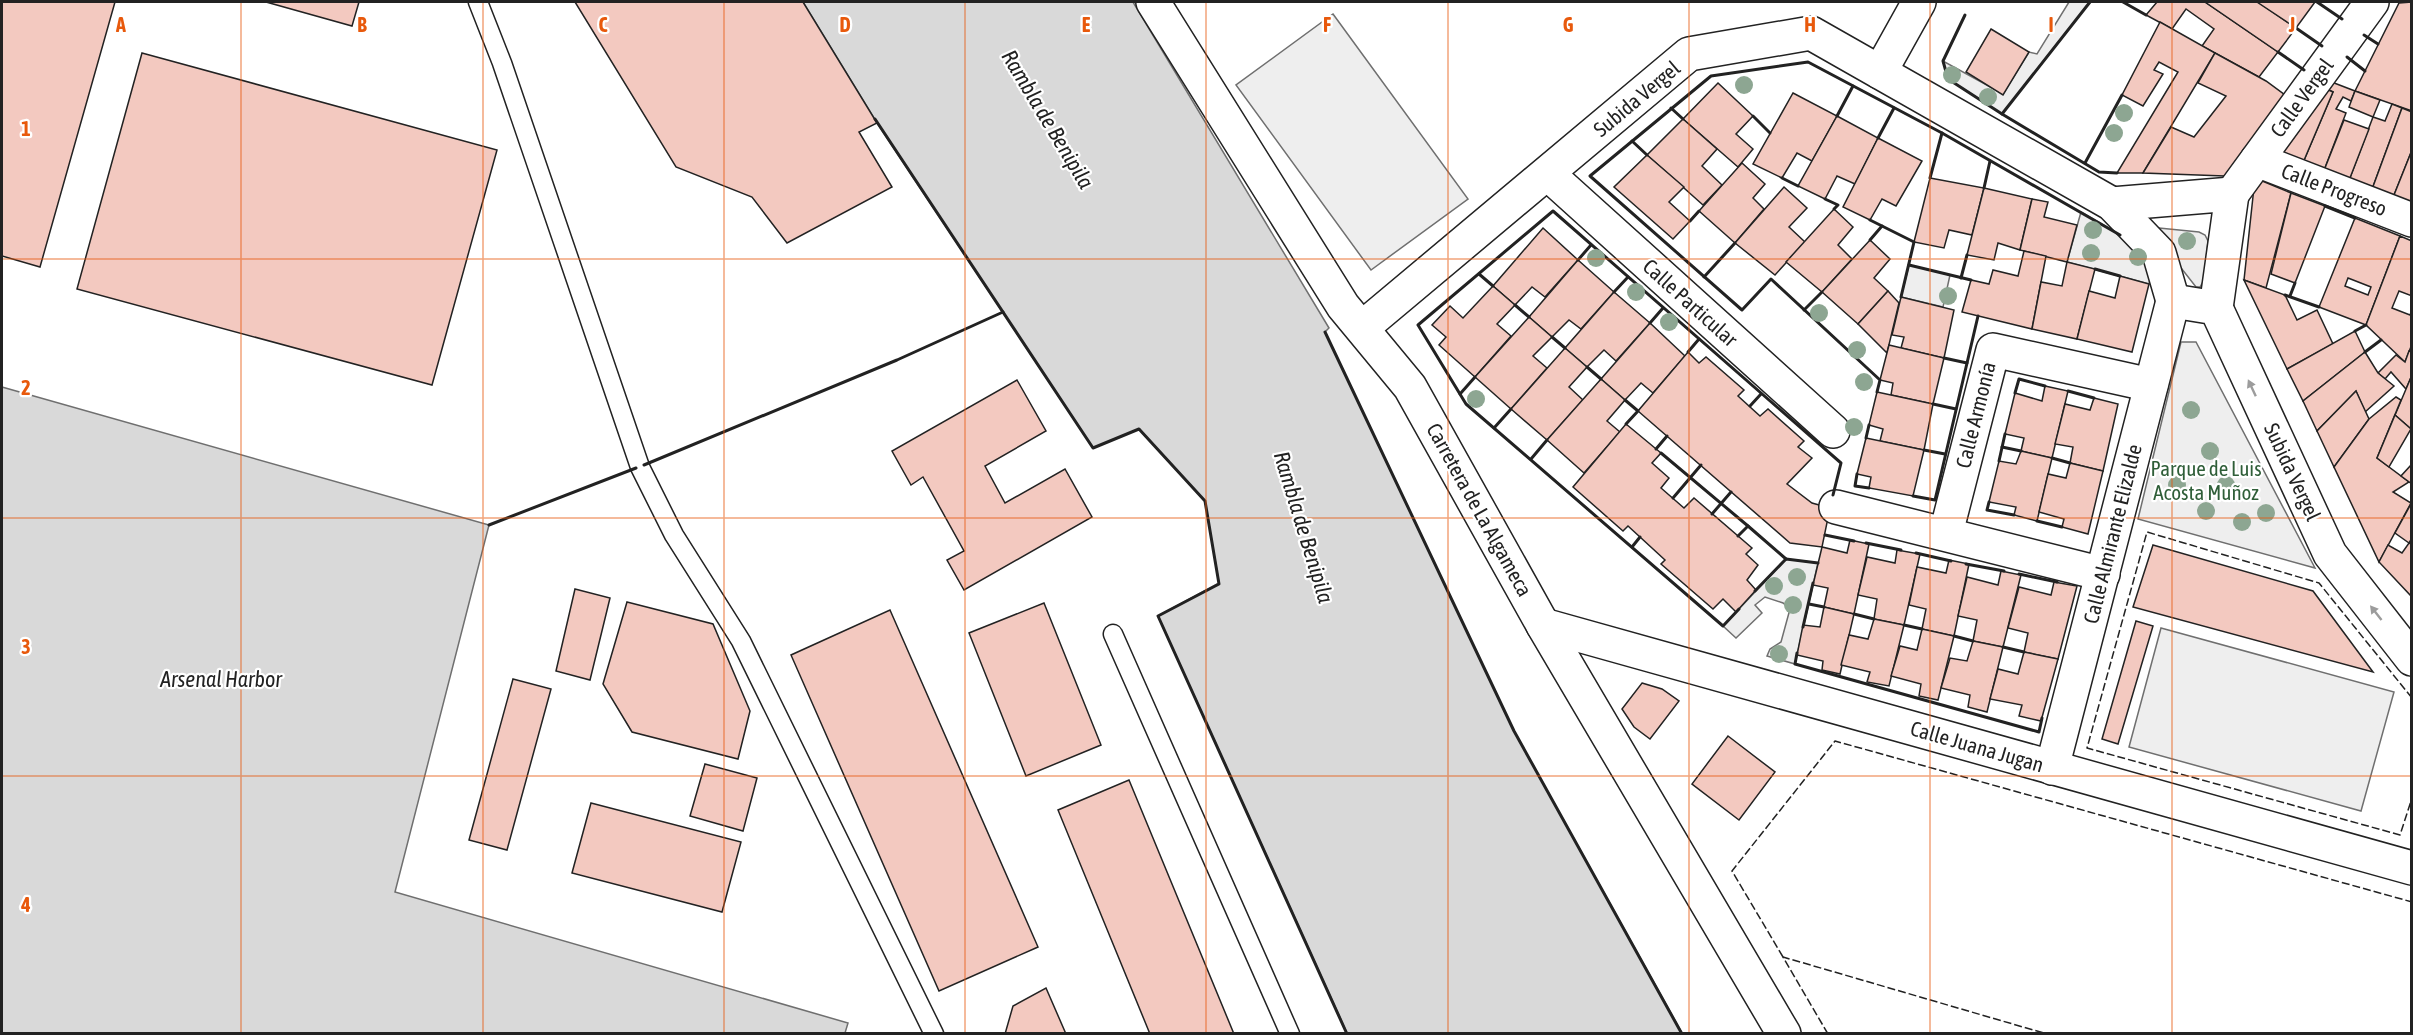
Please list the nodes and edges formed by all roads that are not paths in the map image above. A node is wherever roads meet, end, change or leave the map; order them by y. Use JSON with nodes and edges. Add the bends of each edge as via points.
{"nodes":[{"id":1,"x":478,"y":2,"type":"edge"},
{"id":2,"x":1153,"y":2,"type":"edge"},
{"id":3,"x":1919,"y":2,"type":"edge"},
{"id":4,"x":2372,"y":2,"type":"edge"},
{"id":5,"x":1880,"y":72,"type":"junction"},
{"id":6,"x":2257,"y":160,"type":"junction"},
{"id":7,"x":1548,"y":174,"type":"junction"},
{"id":8,"x":2232,"y":194,"type":"junction"},
{"id":9,"x":2112,"y":204,"type":"junction"},
{"id":10,"x":2412,"y":219,"type":"edge"},
{"id":11,"x":2173,"y":301,"type":"junction"},
{"id":12,"x":2216,"y":308,"type":"junction"},
{"id":13,"x":1362,"y":328,"type":"junction"},
{"id":14,"x":2151,"y":385,"type":"junction"},
{"id":15,"x":1833,"y":431,"type":"dead end"},
{"id":16,"x":1836,"y":507,"type":"dead end"},
{"id":17,"x":1946,"y":533,"type":"junction"},
{"id":18,"x":2103,"y":574,"type":"junction"},
{"id":19,"x":1543,"y":625,"type":"junction"},
{"id":20,"x":1113,"y":634,"type":"dead end"},
{"id":21,"x":2412,"y":659,"type":"edge"},
{"id":22,"x":2052,"y":768,"type":"junction"},
{"id":23,"x":2412,"y":868,"type":"edge"},
{"id":24,"x":934,"y":1034,"type":"edge"},
{"id":25,"x":1290,"y":1034,"type":"edge"},
{"id":26,"x":1784,"y":1034,"type":"edge"}],
"edges":[{"from":1,"to":24,"type":"lane","via":[[640,467],[674,535],[741,641]]},
{"from":2,"to":13,"type":"street","name":"Carretera de La Algameca","via":[[1343,306]]},
{"from":3,"to":5,"type":"street"},
{"from":4,"to":6,"type":"street","name":"Calle Vergel"},
{"from":5,"to":7,"type":"street","name":"Subida Vergel","via":[[1811,33],[1689,54]]},
{"from":5,"to":9,"type":"street","name":"Subida Vergel"},
{"from":6,"to":8,"type":"street","name":"Calle Vergel"},
{"from":6,"to":10,"type":"street","name":"Calle Progreso"},
{"from":7,"to":13,"type":"street","name":"Subida Vergel"},
{"from":7,"to":15,"type":"street","name":"Calle Particular"},
{"from":8,"to":9,"type":"street"},
{"from":8,"to":12,"type":"street","name":"Calle Vergel"},
{"from":9,"to":11,"type":"street","name":"Subida Vergel","via":[[2159,253]]},
{"from":11,"to":12,"type":"street"},
{"from":11,"to":14,"type":"street","name":"Calle Almirante Elizalde"},
{"from":21,"to":12,"type":"street","name":"Subida Vergel","one_way":true,"via":[[2330,554]]},
{"from":13,"to":19,"type":"street","name":"Carretera de La Algameca","via":[[1410,387]]},
{"from":14,"to":17,"type":"street","name":"Calle Armonía","via":[[1993,350]]},
{"from":14,"to":18,"type":"street","name":"Calle Almirante Elizalde"},
{"from":16,"to":17,"type":"street"},
{"from":17,"to":18,"type":"street"},
{"from":18,"to":22,"type":"street","name":"Calle Almirante Elizalde"},
{"from":19,"to":22,"type":"street","name":"Calle Juana Jugan"},
{"from":19,"to":26,"type":"street","name":"Carretera de La Algameca"},
{"from":20,"to":25,"type":"lane"},
{"from":22,"to":23,"type":"street","name":"Calle Juana Jugan"}]}
